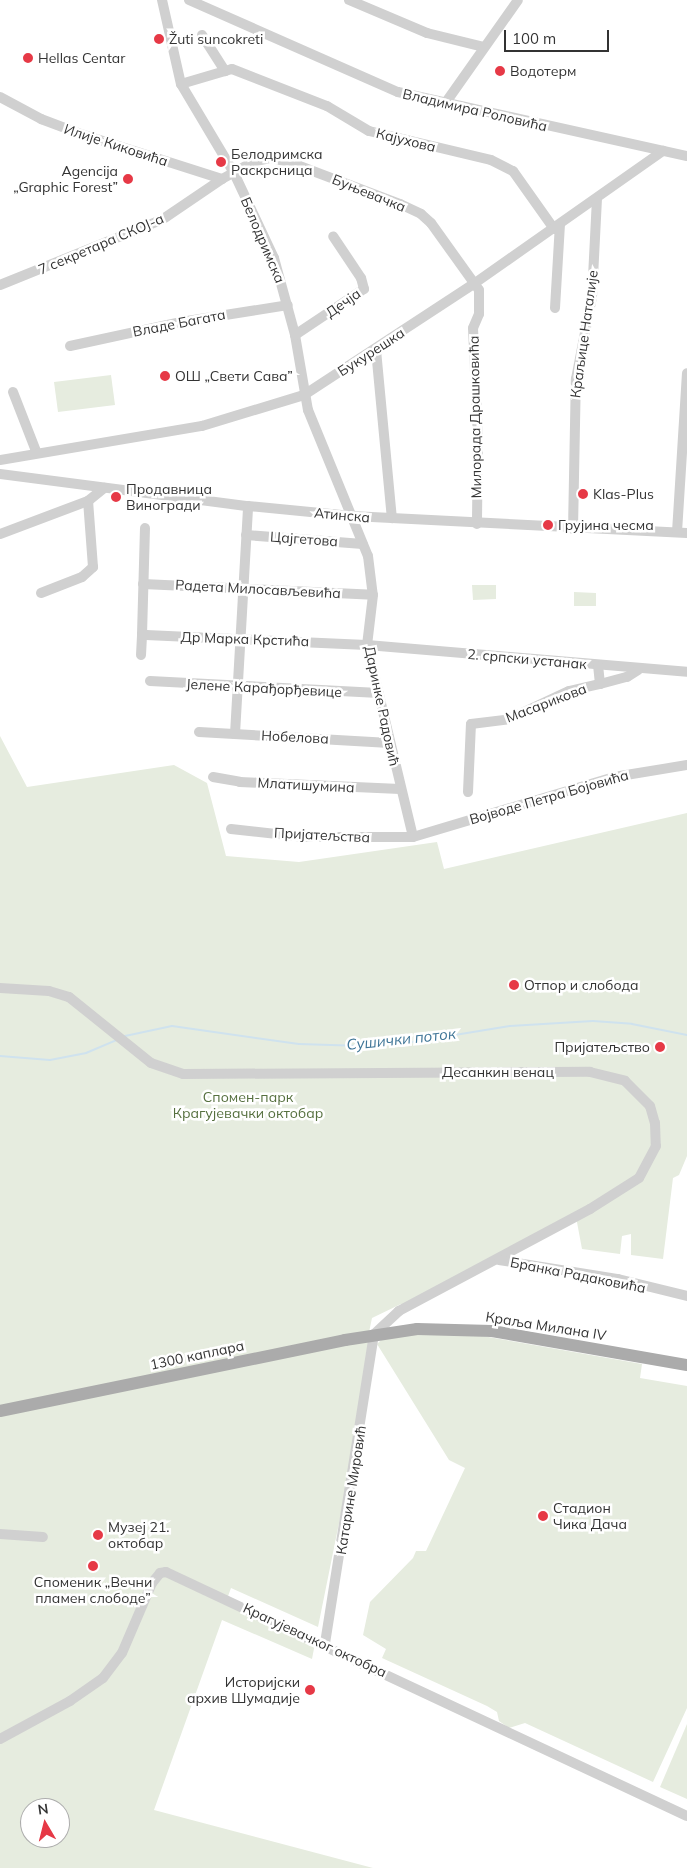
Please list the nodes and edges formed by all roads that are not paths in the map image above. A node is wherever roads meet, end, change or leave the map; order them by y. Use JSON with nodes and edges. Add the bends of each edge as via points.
{"nodes":[{"id":1,"x":162,"y":0,"type":"edge"},
{"id":2,"x":189,"y":0,"type":"edge"},
{"id":3,"x":349,"y":0,"type":"edge"},
{"id":4,"x":518,"y":0,"type":"edge"},
{"id":5,"x":202,"y":35,"type":"dead end"},
{"id":6,"x":484,"y":46,"type":"junction"},
{"id":7,"x":225,"y":71,"type":"junction"},
{"id":8,"x":181,"y":84,"type":"junction"},
{"id":9,"x":0,"y":97,"type":"edge"},
{"id":10,"x":444,"y":104,"type":"junction"},
{"id":11,"x":663,"y":152,"type":"junction"},
{"id":12,"x":687,"y":156,"type":"edge"},
{"id":13,"x":234,"y":173,"type":"junction"},
{"id":14,"x":222,"y":179,"type":"junction"},
{"id":15,"x":597,"y":199,"type":"junction"},
{"id":16,"x":557,"y":226,"type":"junction"},
{"id":17,"x":333,"y":236,"type":"dead end"},
{"id":18,"x":475,"y":283,"type":"junction"},
{"id":19,"x":0,"y":285,"type":"edge"},
{"id":20,"x":288,"y":305,"type":"junction"},
{"id":21,"x":555,"y":308,"type":"dead end"},
{"id":22,"x":295,"y":335,"type":"junction"},
{"id":23,"x":70,"y":346,"type":"dead end"},
{"id":24,"x":376,"y":350,"type":"junction"},
{"id":25,"x":687,"y":373,"type":"edge"},
{"id":26,"x":13,"y":392,"type":"dead end"},
{"id":27,"x":304,"y":395,"type":"junction"},
{"id":28,"x":36,"y":451,"type":"junction"},
{"id":29,"x":0,"y":460,"type":"edge"},
{"id":30,"x":2,"y":472,"type":"edge"},
{"id":31,"x":104,"y":488,"type":"junction"},
{"id":32,"x":88,"y":500,"type":"junction"},
{"id":33,"x":248,"y":506,"type":"junction"},
{"id":34,"x":352,"y":516,"type":"junction"},
{"id":35,"x":392,"y":518,"type":"junction"},
{"id":36,"x":477,"y":524,"type":"junction"},
{"id":37,"x":145,"y":528,"type":"dead end"},
{"id":38,"x":573,"y":529,"type":"junction"},
{"id":39,"x":682,"y":532,"type":"edge"},
{"id":40,"x":0,"y":534,"type":"edge"},
{"id":41,"x":246,"y":535,"type":"junction"},
{"id":42,"x":363,"y":544,"type":"junction"},
{"id":43,"x":143,"y":584,"type":"junction"},
{"id":44,"x":243,"y":588,"type":"junction"},
{"id":45,"x":41,"y":593,"type":"dead end"},
{"id":46,"x":373,"y":595,"type":"junction"},
{"id":47,"x":142,"y":635,"type":"junction"},
{"id":48,"x":240,"y":638,"type":"junction"},
{"id":49,"x":367,"y":644,"type":"junction"},
{"id":50,"x":141,"y":655,"type":"dead end"},
{"id":51,"x":598,"y":666,"type":"junction"},
{"id":52,"x":638,"y":670,"type":"junction"},
{"id":53,"x":687,"y":672,"type":"edge"},
{"id":54,"x":150,"y":681,"type":"dead end"},
{"id":55,"x":600,"y":684,"type":"junction"},
{"id":56,"x":237,"y":686,"type":"junction"},
{"id":57,"x":379,"y":693,"type":"junction"},
{"id":58,"x":199,"y":732,"type":"dead end"},
{"id":59,"x":235,"y":734,"type":"junction"},
{"id":60,"x":390,"y":743,"type":"junction"},
{"id":61,"x":687,"y":766,"type":"edge"},
{"id":62,"x":213,"y":777,"type":"dead end"},
{"id":63,"x":400,"y":789,"type":"junction"},
{"id":64,"x":468,"y":792,"type":"dead end"},
{"id":65,"x":230,"y":828,"type":"dead end"},
{"id":66,"x":413,"y":837,"type":"junction"},
{"id":67,"x":0,"y":988,"type":"edge"},
{"id":68,"x":499,"y":1260,"type":"junction"},
{"id":69,"x":687,"y":1296,"type":"edge"},
{"id":70,"x":393,"y":1316,"type":"junction"},
{"id":71,"x":400,"y":1330,"type":"junction"},
{"id":72,"x":374,"y":1334,"type":"junction"},
{"id":73,"x":687,"y":1365,"type":"edge"},
{"id":74,"x":0,"y":1410,"type":"edge"},
{"id":75,"x":0,"y":1534,"type":"edge"},
{"id":76,"x":43,"y":1537,"type":"dead end"},
{"id":77,"x":325,"y":1645,"type":"junction"},
{"id":78,"x":0,"y":1739,"type":"edge"},
{"id":79,"x":687,"y":1816,"type":"edge"}],
"edges":[{"from":1,"to":8,"type":"street","name":"Белодримска"},
{"from":2,"to":10,"type":"street","name":"Владимира Роловића","via":[[398,92]]},
{"from":3,"to":6,"type":"street","via":[[428,33]]},
{"from":4,"to":6,"type":"street"},
{"from":5,"to":7,"type":"street"},
{"from":6,"to":10,"type":"street"},
{"from":7,"to":8,"type":"street","name":"Кајухова"},
{"from":7,"to":16,"type":"street","name":"Кајухова","via":[[239,71],[290,90],[327,106],[369,131],[491,160],[513,171]]},
{"from":8,"to":13,"type":"street","name":"Белодримска"},
{"from":9,"to":14,"type":"street","name":"Илије Киковића","via":[[41,119],[81,134]]},
{"from":10,"to":11,"type":"street","name":"Владимира Роловића"},
{"from":11,"to":12,"type":"street","name":"Владимира Роловића"},
{"from":11,"to":15,"type":"street","name":"Букурешка"},
{"from":13,"to":14,"type":"street"},
{"from":13,"to":18,"type":"street","name":"Буњевачка","via":[[253,162],[271,158],[421,214]]},
{"from":13,"to":20,"type":"street","name":"Белодримска","via":[[274,258]]},
{"from":14,"to":19,"type":"street","name":"7 секретара СКОЈ-а","via":[[163,219]]},
{"from":15,"to":16,"type":"street","name":"Букурешка"},
{"from":15,"to":38,"type":"street","name":"Краљице Наталије","via":[[592,297],[575,388]]},
{"from":16,"to":18,"type":"street","name":"Букурешка"},
{"from":16,"to":21,"type":"street"},
{"from":17,"to":22,"type":"street","name":"Дечја","via":[[362,278],[364,289]]},
{"from":18,"to":24,"type":"street","name":"Букурешка"},
{"from":18,"to":36,"type":"street","name":"Милорада Драшковића","via":[[480,306],[473,336],[478,438]]},
{"from":20,"to":22,"type":"street","name":"Белодримска"},
{"from":20,"to":23,"type":"street","name":"Владе Багата","via":[[181,322]]},
{"from":22,"to":27,"type":"street","name":"Белодримска"},
{"from":24,"to":27,"type":"street","name":"Букурешка"},
{"from":24,"to":35,"type":"street"},
{"from":25,"to":39,"type":"street"},
{"from":26,"to":28,"type":"street"},
{"from":27,"to":28,"type":"street","name":"Букурешка","via":[[202,426]]},
{"from":27,"to":34,"type":"street","name":"Белодримска"},
{"from":28,"to":29,"type":"street","name":"Букурешка"},
{"from":30,"to":31,"type":"street","name":"Атинска"},
{"from":31,"to":32,"type":"street"},
{"from":31,"to":33,"type":"street","name":"Атинска"},
{"from":32,"to":40,"type":"street"},
{"from":32,"to":45,"type":"street","via":[[93,567],[82,577]]},
{"from":33,"to":34,"type":"street","name":"Атинска"},
{"from":33,"to":41,"type":"street"},
{"from":34,"to":35,"type":"street","name":"Атинска"},
{"from":34,"to":42,"type":"street","name":"Даринке Радовић"},
{"from":35,"to":36,"type":"street","name":"Атинска"},
{"from":36,"to":38,"type":"street","name":"Атинска"},
{"from":37,"to":43,"type":"street"},
{"from":38,"to":39,"type":"street","name":"Атинска"},
{"from":41,"to":42,"type":"street","name":"Цајгетова"},
{"from":41,"to":44,"type":"street"},
{"from":42,"to":46,"type":"street","name":"Даринке Радовић","via":[[371,568]]},
{"from":43,"to":44,"type":"street","name":"Радета Милосављевића"},
{"from":43,"to":47,"type":"street"},
{"from":44,"to":46,"type":"street","name":"Радета Милосављевића"},
{"from":44,"to":48,"type":"street"},
{"from":46,"to":49,"type":"street","name":"Даринке Радовић"},
{"from":47,"to":48,"type":"street","name":"Др Марка Крстића"},
{"from":47,"to":50,"type":"street"},
{"from":48,"to":49,"type":"street","name":"Др Марка Крстића"},
{"from":48,"to":56,"type":"street"},
{"from":49,"to":51,"type":"street","name":"2. српски устанак"},
{"from":49,"to":57,"type":"street","name":"Даринке Радовић"},
{"from":51,"to":52,"type":"street","name":"2. српски устанак"},
{"from":51,"to":55,"type":"street","name":"Масарикова"},
{"from":52,"to":53,"type":"street","name":"2. српски устанак"},
{"from":52,"to":55,"type":"street","via":[[631,676]]},
{"from":54,"to":56,"type":"street","name":"Јелене Карађорђевице"},
{"from":55,"to":64,"type":"street","name":"Масарикова","via":[[569,691],[509,719],[473,722],[468,730]]},
{"from":56,"to":57,"type":"street","name":"Јелене Карађорђевице"},
{"from":56,"to":59,"type":"street"},
{"from":57,"to":60,"type":"street","name":"Даринке Радовић"},
{"from":58,"to":59,"type":"street","name":"Нобелова"},
{"from":59,"to":60,"type":"street","name":"Нобелова"},
{"from":60,"to":63,"type":"street","name":"Даринке Радовић"},
{"from":61,"to":66,"type":"street","name":"Војводе Петра Бојовића","via":[[614,777]]},
{"from":62,"to":63,"type":"street","name":"Млатишумина","via":[[240,782]]},
{"from":63,"to":66,"type":"street","name":"Даринке Радовић"},
{"from":65,"to":66,"type":"street","name":"Пријатељства","via":[[303,836]]},
{"from":67,"to":68,"type":"street","name":"Десанкин венац","via":[[38,989],[64,996],[80,1004],[156,1066],[193,1075],[590,1072],[610,1075],[633,1086],[650,1106],[656,1128],[654,1153],[642,1173],[616,1193]]},
{"from":68,"to":69,"type":"street","name":"Бранка Радаковића","via":[[618,1279]]},
{"from":68,"to":70,"type":"street","name":"Десанкин венац"},
{"from":70,"to":71,"type":"street","via":[[392,1325]]},
{"from":70,"to":72,"type":"street","name":"Десанкин венац"},
{"from":71,"to":72,"type":"main road","name":"1300 каплара"},
{"from":71,"to":73,"type":"main road","name":"Краља Милана IV","via":[[492,1331]]},
{"from":72,"to":74,"type":"main road","name":"1300 каплара"},
{"from":72,"to":77,"type":"street","name":"Катарине Мировић"},
{"from":75,"to":76,"type":"street"},
{"from":77,"to":78,"type":"street","name":"Крагујевачког октобра","via":[[166,1572],[157,1576],[149,1588],[122,1653],[96,1684]]},
{"from":77,"to":79,"type":"street","name":"Крагујевачког октобра"}]}
